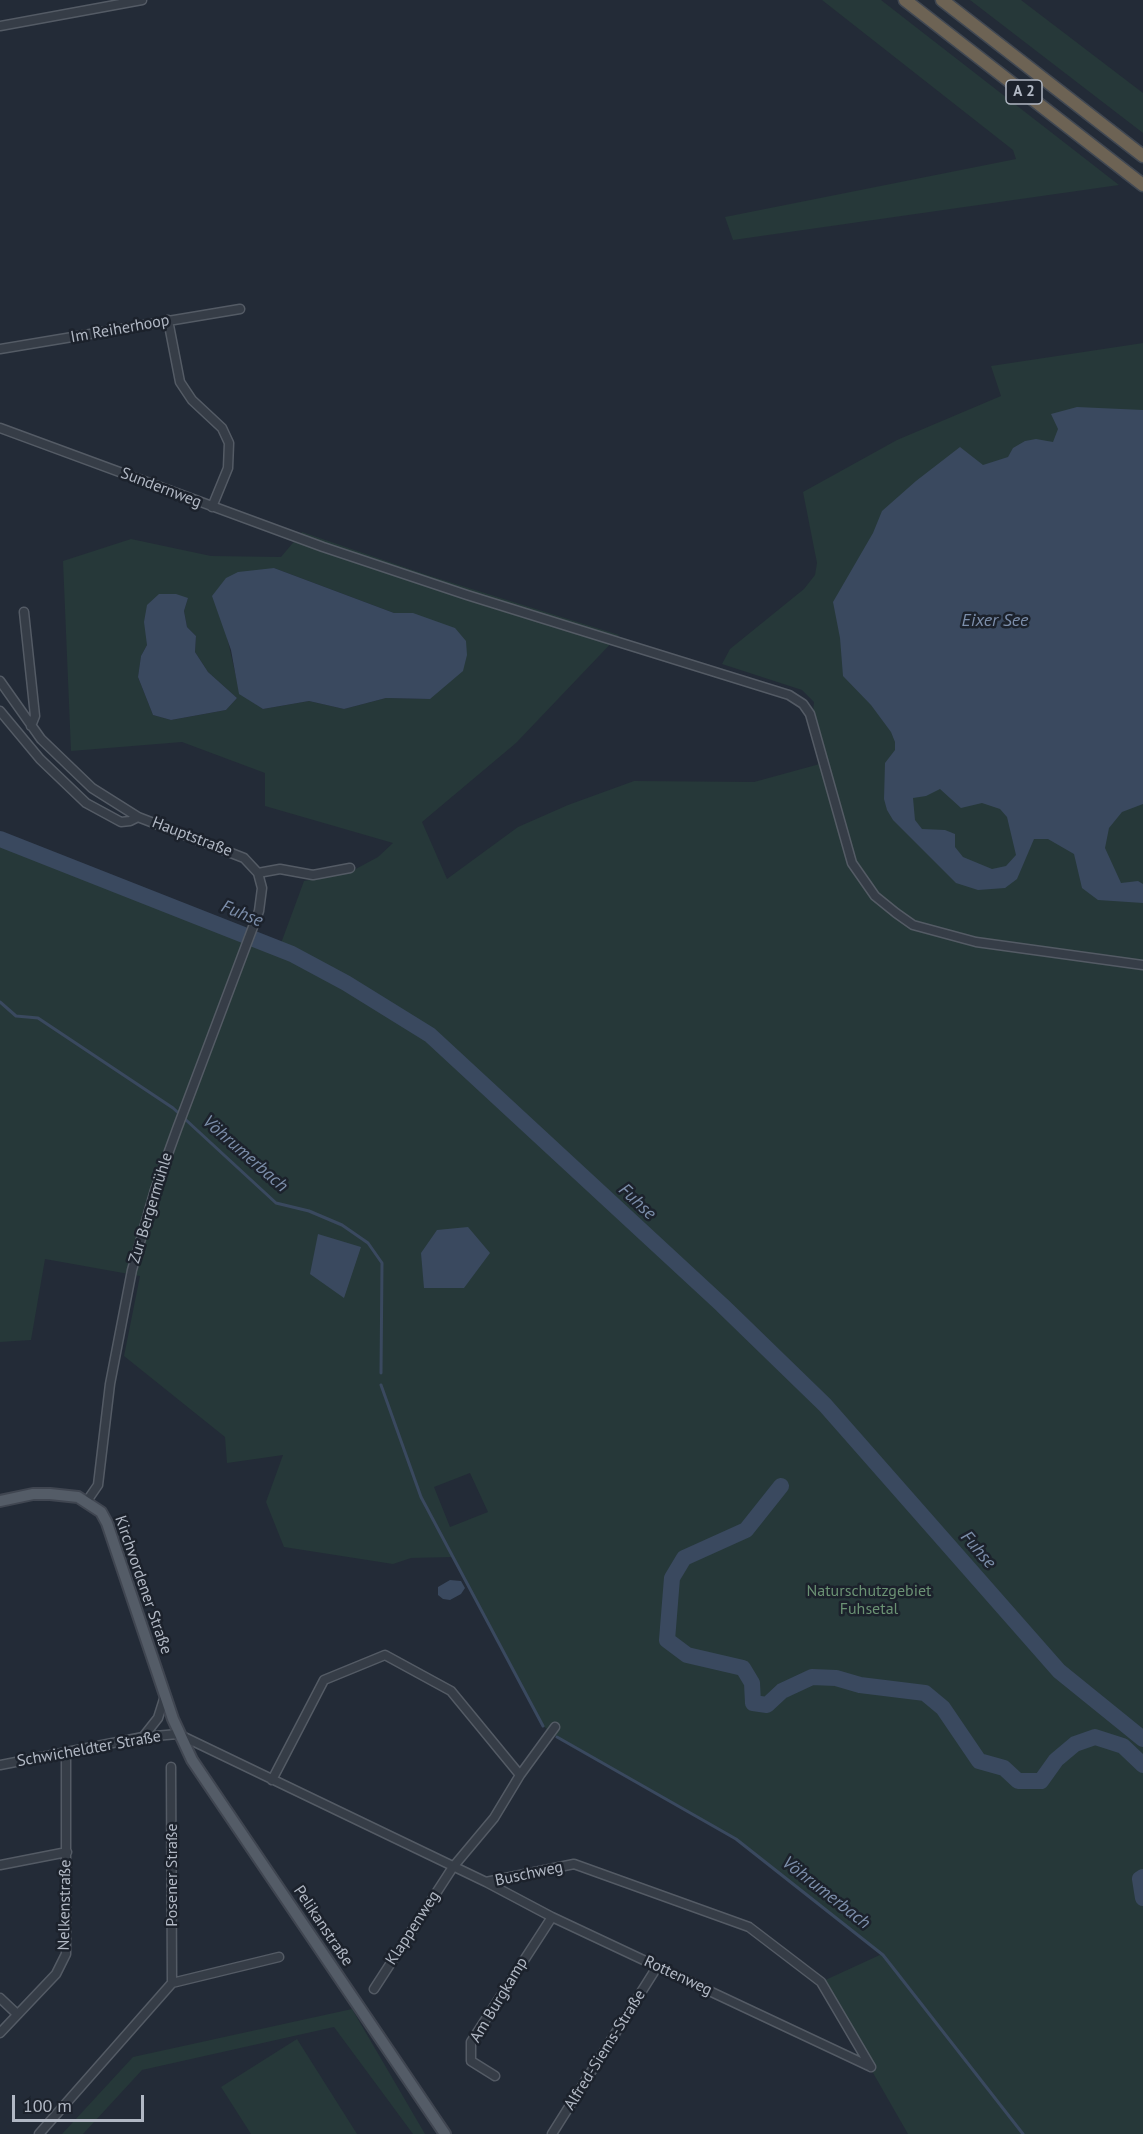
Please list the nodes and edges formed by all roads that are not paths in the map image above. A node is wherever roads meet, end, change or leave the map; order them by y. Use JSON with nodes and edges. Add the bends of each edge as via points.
{"nodes":[{"id":1,"x":142,"y":0,"type":"edge"},
{"id":2,"x":905,"y":0,"type":"edge"},
{"id":3,"x":942,"y":0,"type":"edge"},
{"id":4,"x":0,"y":27,"type":"edge"},
{"id":5,"x":1143,"y":156,"type":"edge"},
{"id":6,"x":1143,"y":185,"type":"edge"},
{"id":7,"x":240,"y":309,"type":"dead end"},
{"id":8,"x":168,"y":320,"type":"junction"},
{"id":9,"x":0,"y":349,"type":"edge"},
{"id":10,"x":0,"y":428,"type":"edge"},
{"id":11,"x":212,"y":507,"type":"junction"},
{"id":12,"x":24,"y":612,"type":"dead end"},
{"id":13,"x":0,"y":681,"type":"edge"},
{"id":14,"x":0,"y":711,"type":"edge"},
{"id":15,"x":31,"y":726,"type":"junction"},
{"id":16,"x":138,"y":817,"type":"junction"},
{"id":17,"x":350,"y":868,"type":"dead end"},
{"id":18,"x":258,"y":873,"type":"junction"},
{"id":19,"x":1143,"y":965,"type":"edge"},
{"id":20,"x":87,"y":1501,"type":"junction"},
{"id":21,"x":0,"y":1502,"type":"edge"},
{"id":22,"x":165,"y":1696,"type":"junction"},
{"id":23,"x":555,"y":1727,"type":"dead end"},
{"id":24,"x":178,"y":1734,"type":"junction"},
{"id":25,"x":143,"y":1737,"type":"junction"},
{"id":26,"x":66,"y":1752,"type":"junction"},
{"id":27,"x":0,"y":1765,"type":"edge"},
{"id":28,"x":171,"y":1767,"type":"dead end"},
{"id":29,"x":520,"y":1775,"type":"junction"},
{"id":30,"x":272,"y":1780,"type":"junction"},
{"id":31,"x":66,"y":1852,"type":"junction"},
{"id":32,"x":0,"y":1865,"type":"edge"},
{"id":33,"x":453,"y":1867,"type":"junction"},
{"id":34,"x":486,"y":1882,"type":"junction"},
{"id":35,"x":552,"y":1917,"type":"junction"},
{"id":36,"x":279,"y":1957,"type":"dead end"},
{"id":37,"x":657,"y":1967,"type":"junction"},
{"id":38,"x":172,"y":1983,"type":"junction"},
{"id":39,"x":374,"y":1989,"type":"dead end"},
{"id":40,"x":0,"y":1998,"type":"edge"},
{"id":41,"x":17,"y":2014,"type":"junction"},
{"id":42,"x":0,"y":2033,"type":"edge"},
{"id":43,"x":871,"y":2067,"type":"joint"},
{"id":44,"x":495,"y":2076,"type":"dead end"},
{"id":45,"x":39,"y":2134,"type":"edge"},
{"id":46,"x":445,"y":2134,"type":"edge"},
{"id":47,"x":552,"y":2134,"type":"edge"}],
"edges":[{"from":1,"to":4,"type":"street"},
{"from":2,"to":6,"type":"highway","number":"A 2"},
{"from":3,"to":5,"type":"highway","number":"A 2"},
{"from":7,"to":8,"type":"street","name":"Im Reiherhoop"},
{"from":8,"to":9,"type":"street","name":"Im Reiherhoop"},
{"from":8,"to":11,"type":"street","via":[[180,382],[192,400],[222,428],[229,444],[228,468]]},
{"from":10,"to":11,"type":"street","name":"Sundernweg"},
{"from":11,"to":19,"type":"street","name":"Sundernweg","via":[[467,595],[789,695],[810,714],[852,862],[875,896],[896,913],[913,925],[976,942]]},
{"from":12,"to":15,"type":"street","via":[[35,716]]},
{"from":13,"to":15,"type":"street","name":"Hauptstraße"},
{"from":14,"to":16,"type":"street","name":"Hauptstraße","via":[[40,759],[86,802],[121,822]]},
{"from":15,"to":16,"type":"street","name":"Hauptstraße","via":[[52,752],[92,788]]},
{"from":16,"to":18,"type":"street","name":"Hauptstraße","via":[[237,854]]},
{"from":17,"to":18,"type":"street","via":[[313,875],[280,869]]},
{"from":18,"to":20,"type":"street","name":"Zur Bergermühle","via":[[262,897],[254,925],[155,1190],[129,1284],[110,1384],[98,1485]]},
{"from":20,"to":21,"type":"main road","via":[[33,1494]]},
{"from":20,"to":22,"type":"main road","name":"Kirchvordener Straße","via":[[107,1523]]},
{"from":22,"to":24,"type":"main road","name":"Kirchvordener Straße"},
{"from":22,"to":25,"type":"street","via":[[158,1718]]},
{"from":23,"to":29,"type":"street","name":"Klappenweg"},
{"from":24,"to":25,"type":"street","name":"Schwicheldter Straße"},
{"from":24,"to":30,"type":"street","name":"Buschweg"},
{"from":24,"to":46,"type":"main road","name":"Pelikanstraße","via":[[207,1783]]},
{"from":25,"to":26,"type":"street","name":"Schwicheldter Straße"},
{"from":26,"to":27,"type":"street","name":"Schwicheldter Straße"},
{"from":26,"to":31,"type":"street","name":"Nelkenstraße"},
{"from":28,"to":38,"type":"street","name":"Posener Straße"},
{"from":29,"to":30,"type":"street","via":[[451,1691],[385,1655],[324,1680]]},
{"from":29,"to":33,"type":"street","name":"Klappenweg","via":[[494,1818]]},
{"from":30,"to":33,"type":"street","name":"Buschweg"},
{"from":31,"to":32,"type":"street"},
{"from":31,"to":41,"type":"street","name":"Nelkenstraße","via":[[66,1954],[56,1974]]},
{"from":33,"to":34,"type":"street","name":"Buschweg"},
{"from":33,"to":39,"type":"street","name":"Klappenweg"},
{"from":34,"to":35,"type":"street","name":"Rottenweg"},
{"from":34,"to":43,"type":"street","name":"Buschweg","via":[[574,1864],[749,1927],[821,1983]]},
{"from":35,"to":37,"type":"street","name":"Rottenweg"},
{"from":35,"to":44,"type":"street","name":"Am Burgkamp","via":[[471,2042],[471,2061]]},
{"from":36,"to":38,"type":"street"},
{"from":37,"to":43,"type":"street","name":"Rottenweg"},
{"from":37,"to":47,"type":"street","name":"Alfred-Siems-Straße"},
{"from":38,"to":45,"type":"street"},
{"from":40,"to":41,"type":"street"},
{"from":41,"to":42,"type":"street","name":"Nelkenstraße"}]}
